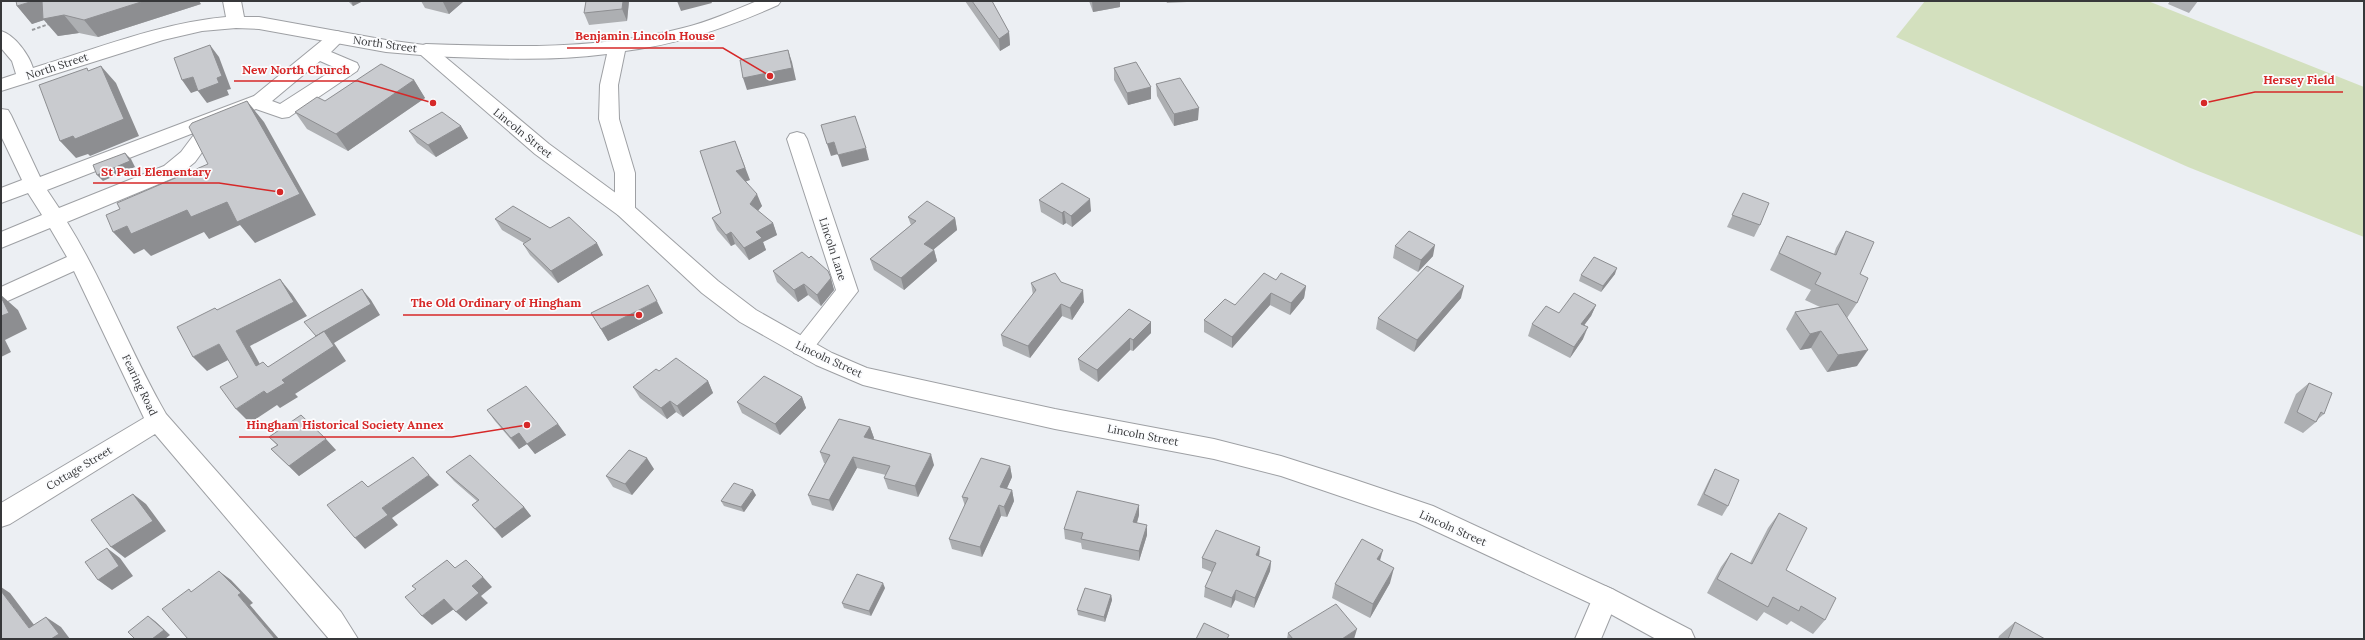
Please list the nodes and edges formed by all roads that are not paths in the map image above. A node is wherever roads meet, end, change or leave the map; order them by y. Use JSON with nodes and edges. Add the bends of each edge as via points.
{"nodes":[{"id":1,"x":232,"y":1,"type":"edge"},
{"id":2,"x":772,"y":1,"type":"edge"},
{"id":3,"x":236,"y":22,"type":"junction"},
{"id":4,"x":1,"y":37,"type":"edge"},
{"id":5,"x":337,"y":37,"type":"junction"},
{"id":6,"x":617,"y":48,"type":"junction"},
{"id":7,"x":426,"y":50,"type":"junction"},
{"id":8,"x":317,"y":53,"type":"junction"},
{"id":9,"x":26,"y":76,"type":"junction"},
{"id":10,"x":1,"y":85,"type":"edge"},
{"id":11,"x":255,"y":102,"type":"junction"},
{"id":12,"x":218,"y":117,"type":"junction"},
{"id":13,"x":4,"y":128,"type":"edge"},
{"id":14,"x":797,"y":139,"type":"dead end"},
{"id":15,"x":34,"y":185,"type":"junction"},
{"id":16,"x":1,"y":196,"type":"edge"},
{"id":17,"x":625,"y":210,"type":"junction"},
{"id":18,"x":52,"y":218,"type":"junction"},
{"id":19,"x":1,"y":240,"type":"edge"},
{"id":20,"x":79,"y":260,"type":"junction"},
{"id":21,"x":1,"y":296,"type":"edge"},
{"id":22,"x":802,"y":347,"type":"junction"},
{"id":23,"x":158,"y":421,"type":"junction"},
{"id":24,"x":1,"y":516,"type":"edge"},
{"id":25,"x":1605,"y":598,"type":"junction"},
{"id":26,"x":346,"y":639,"type":"edge"},
{"id":27,"x":1588,"y":639,"type":"edge"},
{"id":28,"x":1682,"y":639,"type":"edge"}],
"edges":[{"from":1,"to":3,"type":"main road"},
{"from":2,"to":6,"type":"main road","name":"North Street","via":[[702,30]]},
{"from":3,"to":5,"type":"main road","name":"North Street","via":[[259,23]]},
{"from":3,"to":9,"type":"main road","name":"North Street","via":[[202,25],[159,35]]},
{"from":4,"to":9,"type":"main road","via":[[21,59]]},
{"from":5,"to":7,"type":"main road","name":"North Street"},
{"from":5,"to":8,"type":"main road"},
{"from":6,"to":7,"type":"main road","name":"North Street","via":[[524,53]]},
{"from":6,"to":17,"type":"main road","via":[[609,85],[609,119],[624,173]]},
{"from":7,"to":17,"type":"main road","name":"Lincoln Street","via":[[542,149]]},
{"from":8,"to":11,"type":"main road","via":[[261,100]]},
{"from":8,"to":11,"type":"main road","via":[[350,67],[282,112]]},
{"from":9,"to":10,"type":"main road","name":"North Street"},
{"from":11,"to":12,"type":"main road"},
{"from":12,"to":15,"type":"main road"},
{"from":12,"to":18,"type":"main road","via":[[188,157],[170,171]]},
{"from":13,"to":15,"type":"main road","name":"Fearing Road"},
{"from":14,"to":22,"type":"main road","name":"Lincoln Lane","via":[[847,291]]},
{"from":15,"to":16,"type":"main road"},
{"from":15,"to":18,"type":"main road","name":"Fearing Road"},
{"from":17,"to":22,"type":"main road","name":"Lincoln Street","via":[[710,287],[748,316]]},
{"from":18,"to":19,"type":"main road"},
{"from":18,"to":20,"type":"main road","name":"Fearing Road"},
{"from":20,"to":21,"type":"main road"},
{"from":20,"to":23,"type":"main road","name":"Fearing Road","via":[[141,391]]},
{"from":22,"to":25,"type":"main road","name":"Lincoln Street","via":[[863,376],[1055,419],[1214,449],[1288,468],[1424,514]]},
{"from":23,"to":24,"type":"main road","name":"Cottage Street"},
{"from":23,"to":26,"type":"main road","name":"Fearing Road"},
{"from":25,"to":27,"type":"main road"},
{"from":25,"to":28,"type":"main road","name":"Lincoln Street"}]}
